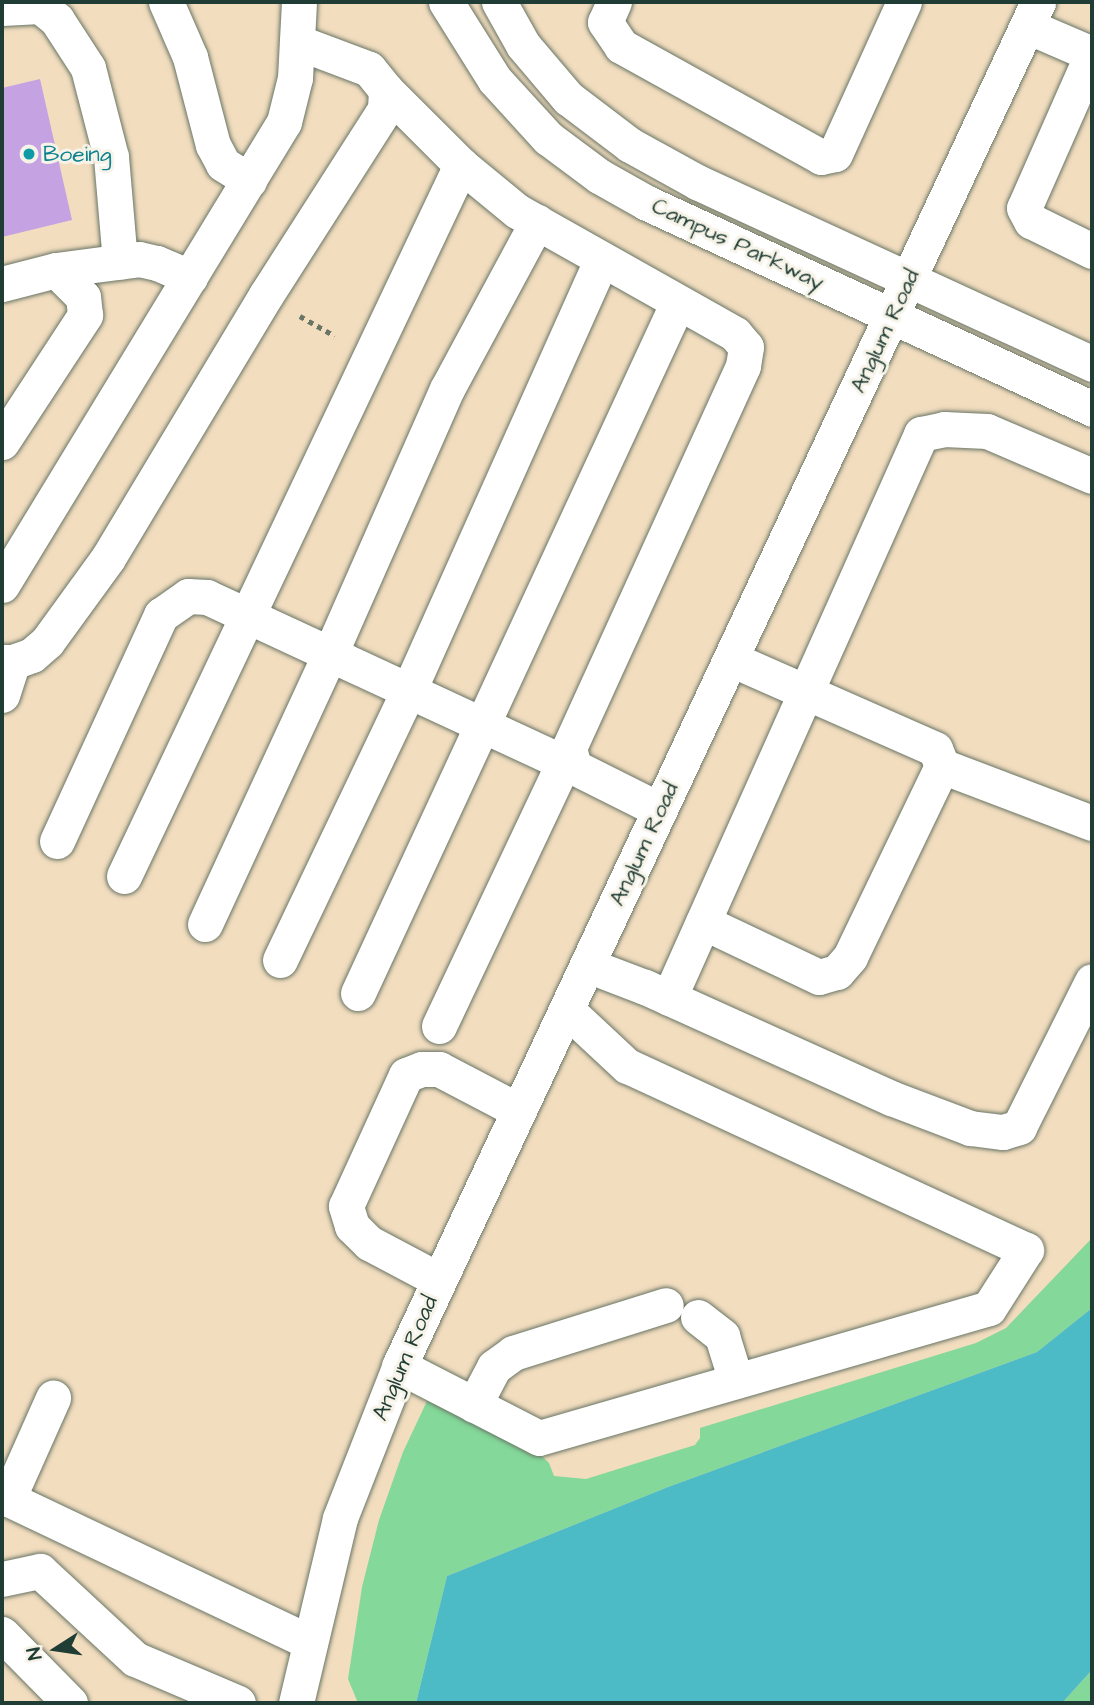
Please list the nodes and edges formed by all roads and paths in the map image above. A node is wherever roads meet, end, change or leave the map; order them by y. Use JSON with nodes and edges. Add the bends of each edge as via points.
{"nodes":[{"id":1,"x":166,"y":2,"type":"edge"},
{"id":2,"x":299,"y":2,"type":"edge"},
{"id":3,"x":446,"y":2,"type":"edge"},
{"id":4,"x":499,"y":2,"type":"edge"},
{"id":5,"x":614,"y":2,"type":"edge"},
{"id":6,"x":904,"y":2,"type":"edge"},
{"id":7,"x":39,"y":4,"type":"edge"},
{"id":8,"x":2,"y":8,"type":"edge"},
{"id":9,"x":1033,"y":14,"type":"edge"},
{"id":10,"x":297,"y":42,"type":"junction"},
{"id":11,"x":1092,"y":54,"type":"edge"},
{"id":12,"x":386,"y":90,"type":"junction"},
{"id":13,"x":461,"y":165,"type":"junction"},
{"id":14,"x":249,"y":180,"type":"junction"},
{"id":15,"x":537,"y":222,"type":"junction"},
{"id":16,"x":1092,"y":251,"type":"edge"},
{"id":17,"x":602,"y":259,"type":"junction"},
{"id":18,"x":120,"y":262,"type":"junction"},
{"id":19,"x":57,"y":270,"type":"junction"},
{"id":20,"x":190,"y":276,"type":"junction"},
{"id":21,"x":909,"y":279,"type":"junction"},
{"id":22,"x":2,"y":284,"type":"edge"},
{"id":23,"x":678,"y":302,"type":"junction"},
{"id":24,"x":892,"y":315,"type":"junction"},
{"id":25,"x":300,"y":316,"type":"dead end"},
{"id":26,"x":335,"y":336,"type":"dead end"},
{"id":27,"x":1092,"y":364,"type":"edge"},
{"id":28,"x":1092,"y":409,"type":"edge"},
{"id":29,"x":2,"y":442,"type":"edge"},
{"id":30,"x":1092,"y":476,"type":"edge"},
{"id":31,"x":2,"y":585,"type":"edge"},
{"id":32,"x":247,"y":615,"type":"junction"},
{"id":33,"x":330,"y":654,"type":"junction"},
{"id":34,"x":731,"y":659,"type":"junction"},
{"id":35,"x":7,"y":662,"type":"edge"},
{"id":36,"x":409,"y":690,"type":"junction"},
{"id":37,"x":807,"y":691,"type":"junction"},
{"id":38,"x":2,"y":695,"type":"edge"},
{"id":39,"x":481,"y":723,"type":"junction"},
{"id":40,"x":569,"y":764,"type":"junction"},
{"id":41,"x":942,"y":766,"type":"junction"},
{"id":42,"x":660,"y":810,"type":"junction"},
{"id":43,"x":1092,"y":823,"type":"edge"},
{"id":44,"x":57,"y":841,"type":"dead end"},
{"id":45,"x":124,"y":876,"type":"dead end"},
{"id":46,"x":703,"y":922,"type":"junction"},
{"id":47,"x":205,"y":924,"type":"dead end"},
{"id":48,"x":280,"y":960,"type":"dead end"},
{"id":49,"x":587,"y":965,"type":"junction"},
{"id":50,"x":1092,"y":981,"type":"edge"},
{"id":51,"x":358,"y":993,"type":"dead end"},
{"id":52,"x":669,"y":998,"type":"junction"},
{"id":53,"x":567,"y":1010,"type":"junction"},
{"id":54,"x":439,"y":1026,"type":"dead end"},
{"id":55,"x":519,"y":1111,"type":"junction"},
{"id":56,"x":439,"y":1280,"type":"junction"},
{"id":57,"x":399,"y":1366,"type":"junction"},
{"id":58,"x":736,"y":1381,"type":"junction"},
{"id":59,"x":53,"y":1398,"type":"dead end"},
{"id":60,"x":474,"y":1405,"type":"junction"},
{"id":61,"x":5,"y":1498,"type":"edge"},
{"id":62,"x":2,"y":1579,"type":"edge"},
{"id":63,"x":2,"y":1634,"type":"edge"},
{"id":64,"x":310,"y":1642,"type":"junction"},
{"id":65,"x":70,"y":1703,"type":"edge"},
{"id":66,"x":238,"y":1703,"type":"edge"},
{"id":67,"x":296,"y":1703,"type":"edge"}],
"edges":[{"from":1,"to":14,"type":"street","via":[[190,57],[213,145],[222,164]]},
{"from":2,"to":10,"type":"street"},
{"from":3,"to":24,"type":"street","name":"Campus Parkway","via":[[495,80],[548,138],[599,176],[647,203]]},
{"from":4,"to":21,"type":"street","name":"Campus Parkway","via":[[523,44],[568,98],[630,145],[697,182]]},
{"from":5,"to":6,"type":"street","via":[[605,22],[621,46],[821,157],[835,154]]},
{"from":7,"to":8,"type":"street"},
{"from":7,"to":18,"type":"street","via":[[57,20],[88,68],[111,156]]},
{"from":9,"to":11,"type":"street"},
{"from":9,"to":21,"type":"street","name":"Anglum Road"},
{"from":10,"to":12,"type":"street","via":[[369,69]]},
{"from":10,"to":14,"type":"street","via":[[288,111]]},
{"from":11,"to":16,"type":"street","via":[[1024,208],[1031,221]]},
{"from":12,"to":13,"type":"street"},
{"from":12,"to":35,"type":"street","via":[[385,109],[266,295],[108,558],[47,642],[32,655]]},
{"from":13,"to":15,"type":"street"},
{"from":13,"to":32,"type":"street"},
{"from":14,"to":20,"type":"street"},
{"from":15,"to":17,"type":"street"},
{"from":15,"to":33,"type":"street","via":[[447,389]]},
{"from":17,"to":23,"type":"street"},
{"from":17,"to":36,"type":"street"},
{"from":18,"to":19,"type":"street"},
{"from":18,"to":20,"type":"street","via":[[139,259]]},
{"from":19,"to":22,"type":"street"},
{"from":19,"to":29,"type":"street","via":[[83,297],[85,315]]},
{"from":20,"to":31,"type":"street"},
{"from":21,"to":24,"type":"street","name":"Anglum Road"},
{"from":21,"to":27,"type":"street","name":"Campus Parkway"},
{"from":23,"to":39,"type":"street"},
{"from":23,"to":40,"type":"street","via":[[735,334],[747,347],[743,366],[569,748]]},
{"from":24,"to":28,"type":"street","name":"Campus Parkway"},
{"from":24,"to":34,"type":"street","name":"Anglum Road"},
{"from":25,"to":26,"type":"path"},
{"from":30,"to":37,"type":"street","via":[[987,431],[944,429],[922,434]]},
{"from":32,"to":33,"type":"street"},
{"from":32,"to":44,"type":"street","via":[[207,597],[188,596],[161,615]]},
{"from":32,"to":45,"type":"street"},
{"from":33,"to":36,"type":"street"},
{"from":33,"to":47,"type":"street"},
{"from":34,"to":37,"type":"street"},
{"from":34,"to":42,"type":"street","name":"Anglum Road"},
{"from":35,"to":38,"type":"street"},
{"from":36,"to":39,"type":"street"},
{"from":36,"to":48,"type":"street"},
{"from":37,"to":41,"type":"street","via":[[934,749]]},
{"from":37,"to":46,"type":"street"},
{"from":39,"to":40,"type":"street"},
{"from":39,"to":51,"type":"street"},
{"from":40,"to":42,"type":"street"},
{"from":40,"to":54,"type":"street"},
{"from":41,"to":43,"type":"street"},
{"from":41,"to":46,"type":"street","via":[[850,957],[837,972],[819,977]]},
{"from":42,"to":49,"type":"street","name":"Anglum Road"},
{"from":46,"to":52,"type":"street"},
{"from":49,"to":52,"type":"street"},
{"from":49,"to":53,"type":"street","name":"Anglum Road"},
{"from":50,"to":52,"type":"street","via":[[1019,1127],[1003,1132],[970,1128],[891,1098]]},
{"from":53,"to":55,"type":"street","name":"Anglum Road"},
{"from":53,"to":58,"type":"street","via":[[627,1066],[1026,1250],[989,1308]]},
{"from":55,"to":56,"type":"street","name":"Anglum Road"},
{"from":55,"to":56,"type":"street","via":[[439,1069],[405,1074],[346,1206],[352,1226],[369,1243]]},
{"from":56,"to":57,"type":"street","name":"Anglum Road"},
{"from":57,"to":60,"type":"street"},
{"from":57,"to":64,"type":"street","name":"Anglum Road","via":[[340,1518]]},
{"from":58,"to":60,"type":"street","via":[[539,1438]]},
{"from":58,"to":60,"type":"street","via":[[722,1336],[682,1311],[513,1353],[494,1367]]},
{"from":59,"to":61,"type":"street"},
{"from":61,"to":64,"type":"street"},
{"from":62,"to":66,"type":"street","via":[[40,1571],[135,1658]]},
{"from":63,"to":65,"type":"street"},
{"from":64,"to":67,"type":"street","name":"Anglum Road"}]}
